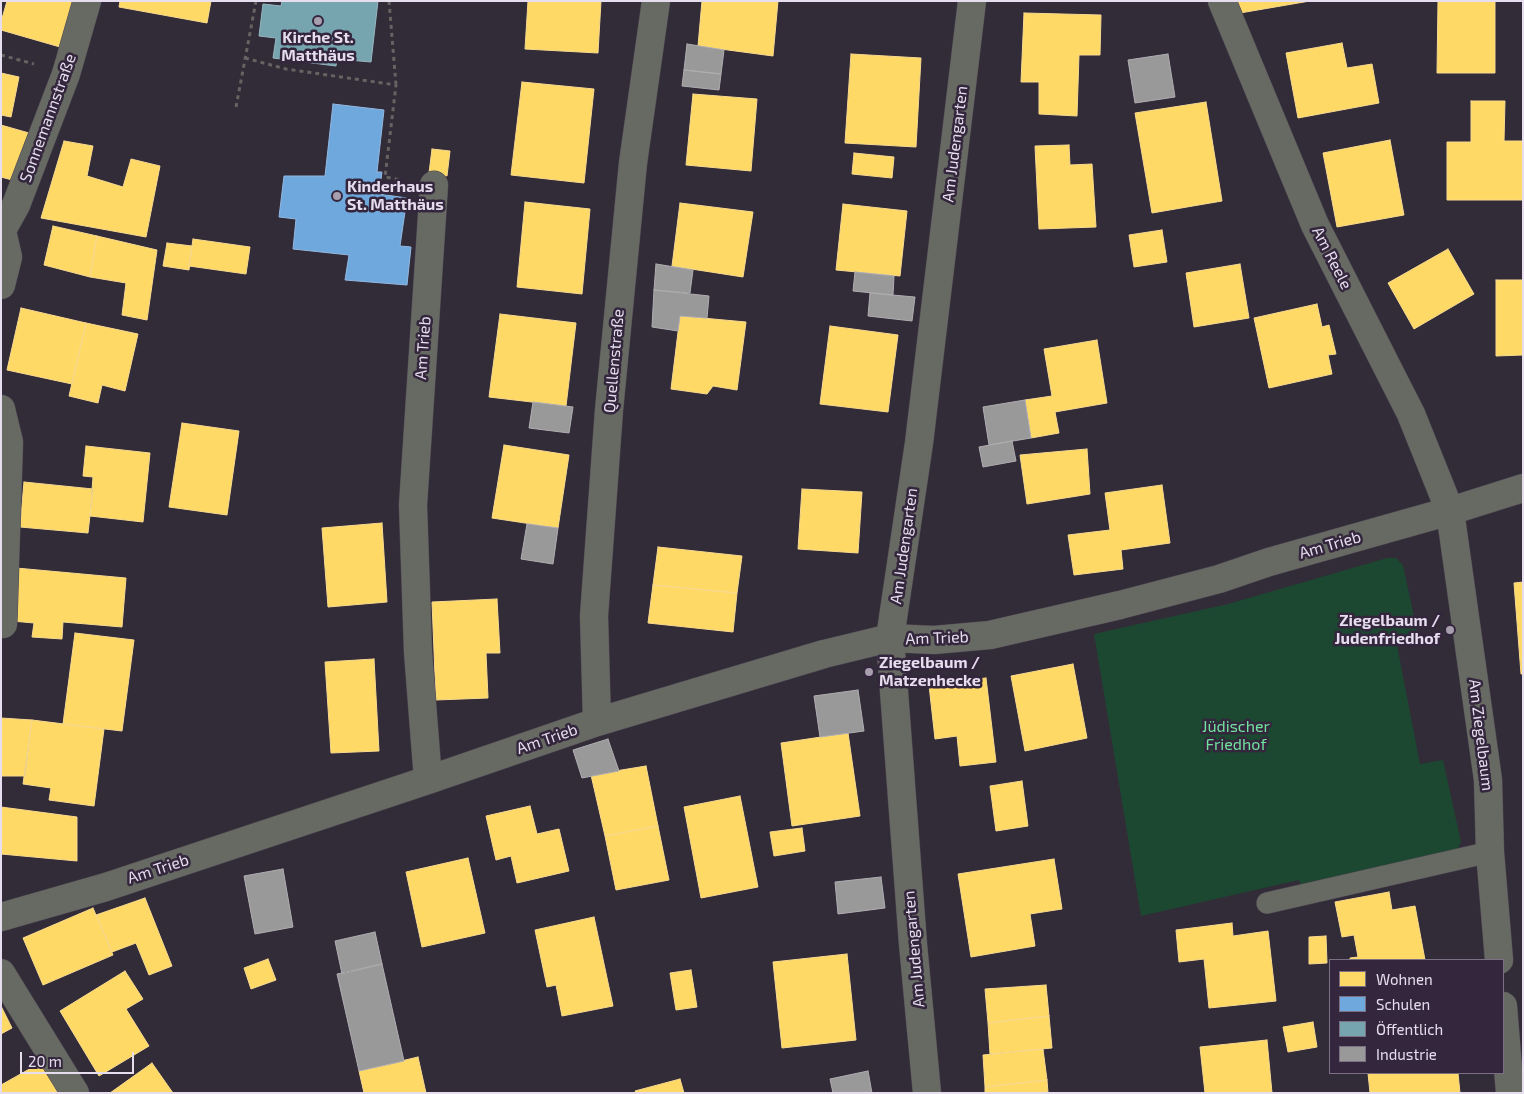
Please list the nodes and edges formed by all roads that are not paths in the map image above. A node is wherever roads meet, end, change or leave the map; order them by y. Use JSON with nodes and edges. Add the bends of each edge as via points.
{"nodes":[{"id":1,"x":88,"y":1,"type":"edge"},
{"id":2,"x":656,"y":1,"type":"edge"},
{"id":3,"x":972,"y":1,"type":"edge"},
{"id":4,"x":1222,"y":1,"type":"edge"},
{"id":5,"x":434,"y":185,"type":"dead end"},
{"id":6,"x":2,"y":232,"type":"edge"},
{"id":7,"x":1,"y":285,"type":"edge"},
{"id":8,"x":1,"y":409,"type":"edge"},
{"id":9,"x":1523,"y":488,"type":"edge"},
{"id":10,"x":1450,"y":511,"type":"junction"},
{"id":11,"x":3,"y":624,"type":"dead end"},
{"id":12,"x":890,"y":638,"type":"junction"},
{"id":13,"x":597,"y":722,"type":"junction"},
{"id":14,"x":428,"y":780,"type":"junction"},
{"id":15,"x":1490,"y":852,"type":"junction"},
{"id":16,"x":1267,"y":902,"type":"dead end"},
{"id":17,"x":1,"y":917,"type":"edge"},
{"id":18,"x":1499,"y":959,"type":"edge"},
{"id":19,"x":1,"y":973,"type":"edge"},
{"id":20,"x":1504,"y":1018,"type":"edge"},
{"id":21,"x":75,"y":1093,"type":"edge"},
{"id":22,"x":927,"y":1093,"type":"edge"},
{"id":23,"x":1510,"y":1093,"type":"edge"}],
"edges":[{"from":1,"to":6,"type":"street","name":"Sonnemannstraße","via":[[66,74],[16,205]]},
{"from":2,"to":13,"type":"street","name":"Quellenstraße","via":[[633,163],[609,410],[594,616]]},
{"from":3,"to":12,"type":"street","name":"Am Judengarten","via":[[919,443]]},
{"from":4,"to":10,"type":"street","name":"Am Reele","via":[[1315,225],[1411,414]]},
{"from":5,"to":14,"type":"street","name":"Am Trieb","via":[[413,504],[418,652]]},
{"from":6,"to":7,"type":"street","name":"Sonnemannstraße","via":[[8,257]]},
{"from":8,"to":11,"type":"street","via":[[9,442]]},
{"from":9,"to":10,"type":"street","name":"Am Trieb"},
{"from":10,"to":12,"type":"street","name":"Am Trieb","via":[[1219,579],[990,636],[934,640]]},
{"from":10,"to":15,"type":"street","name":"Am Ziegelbaum","via":[[1488,780]]},
{"from":12,"to":13,"type":"street","name":"Am Trieb","via":[[824,654]]},
{"from":12,"to":22,"type":"street","name":"Am Judengarten"},
{"from":13,"to":14,"type":"street","name":"Am Trieb"},
{"from":14,"to":17,"type":"street","name":"Am Trieb","via":[[106,887]]},
{"from":15,"to":16,"type":"lane"},
{"from":15,"to":18,"type":"street","name":"Am Ziegelbaum"},
{"from":19,"to":21,"type":"street"},
{"from":20,"to":23,"type":"street"}]}
